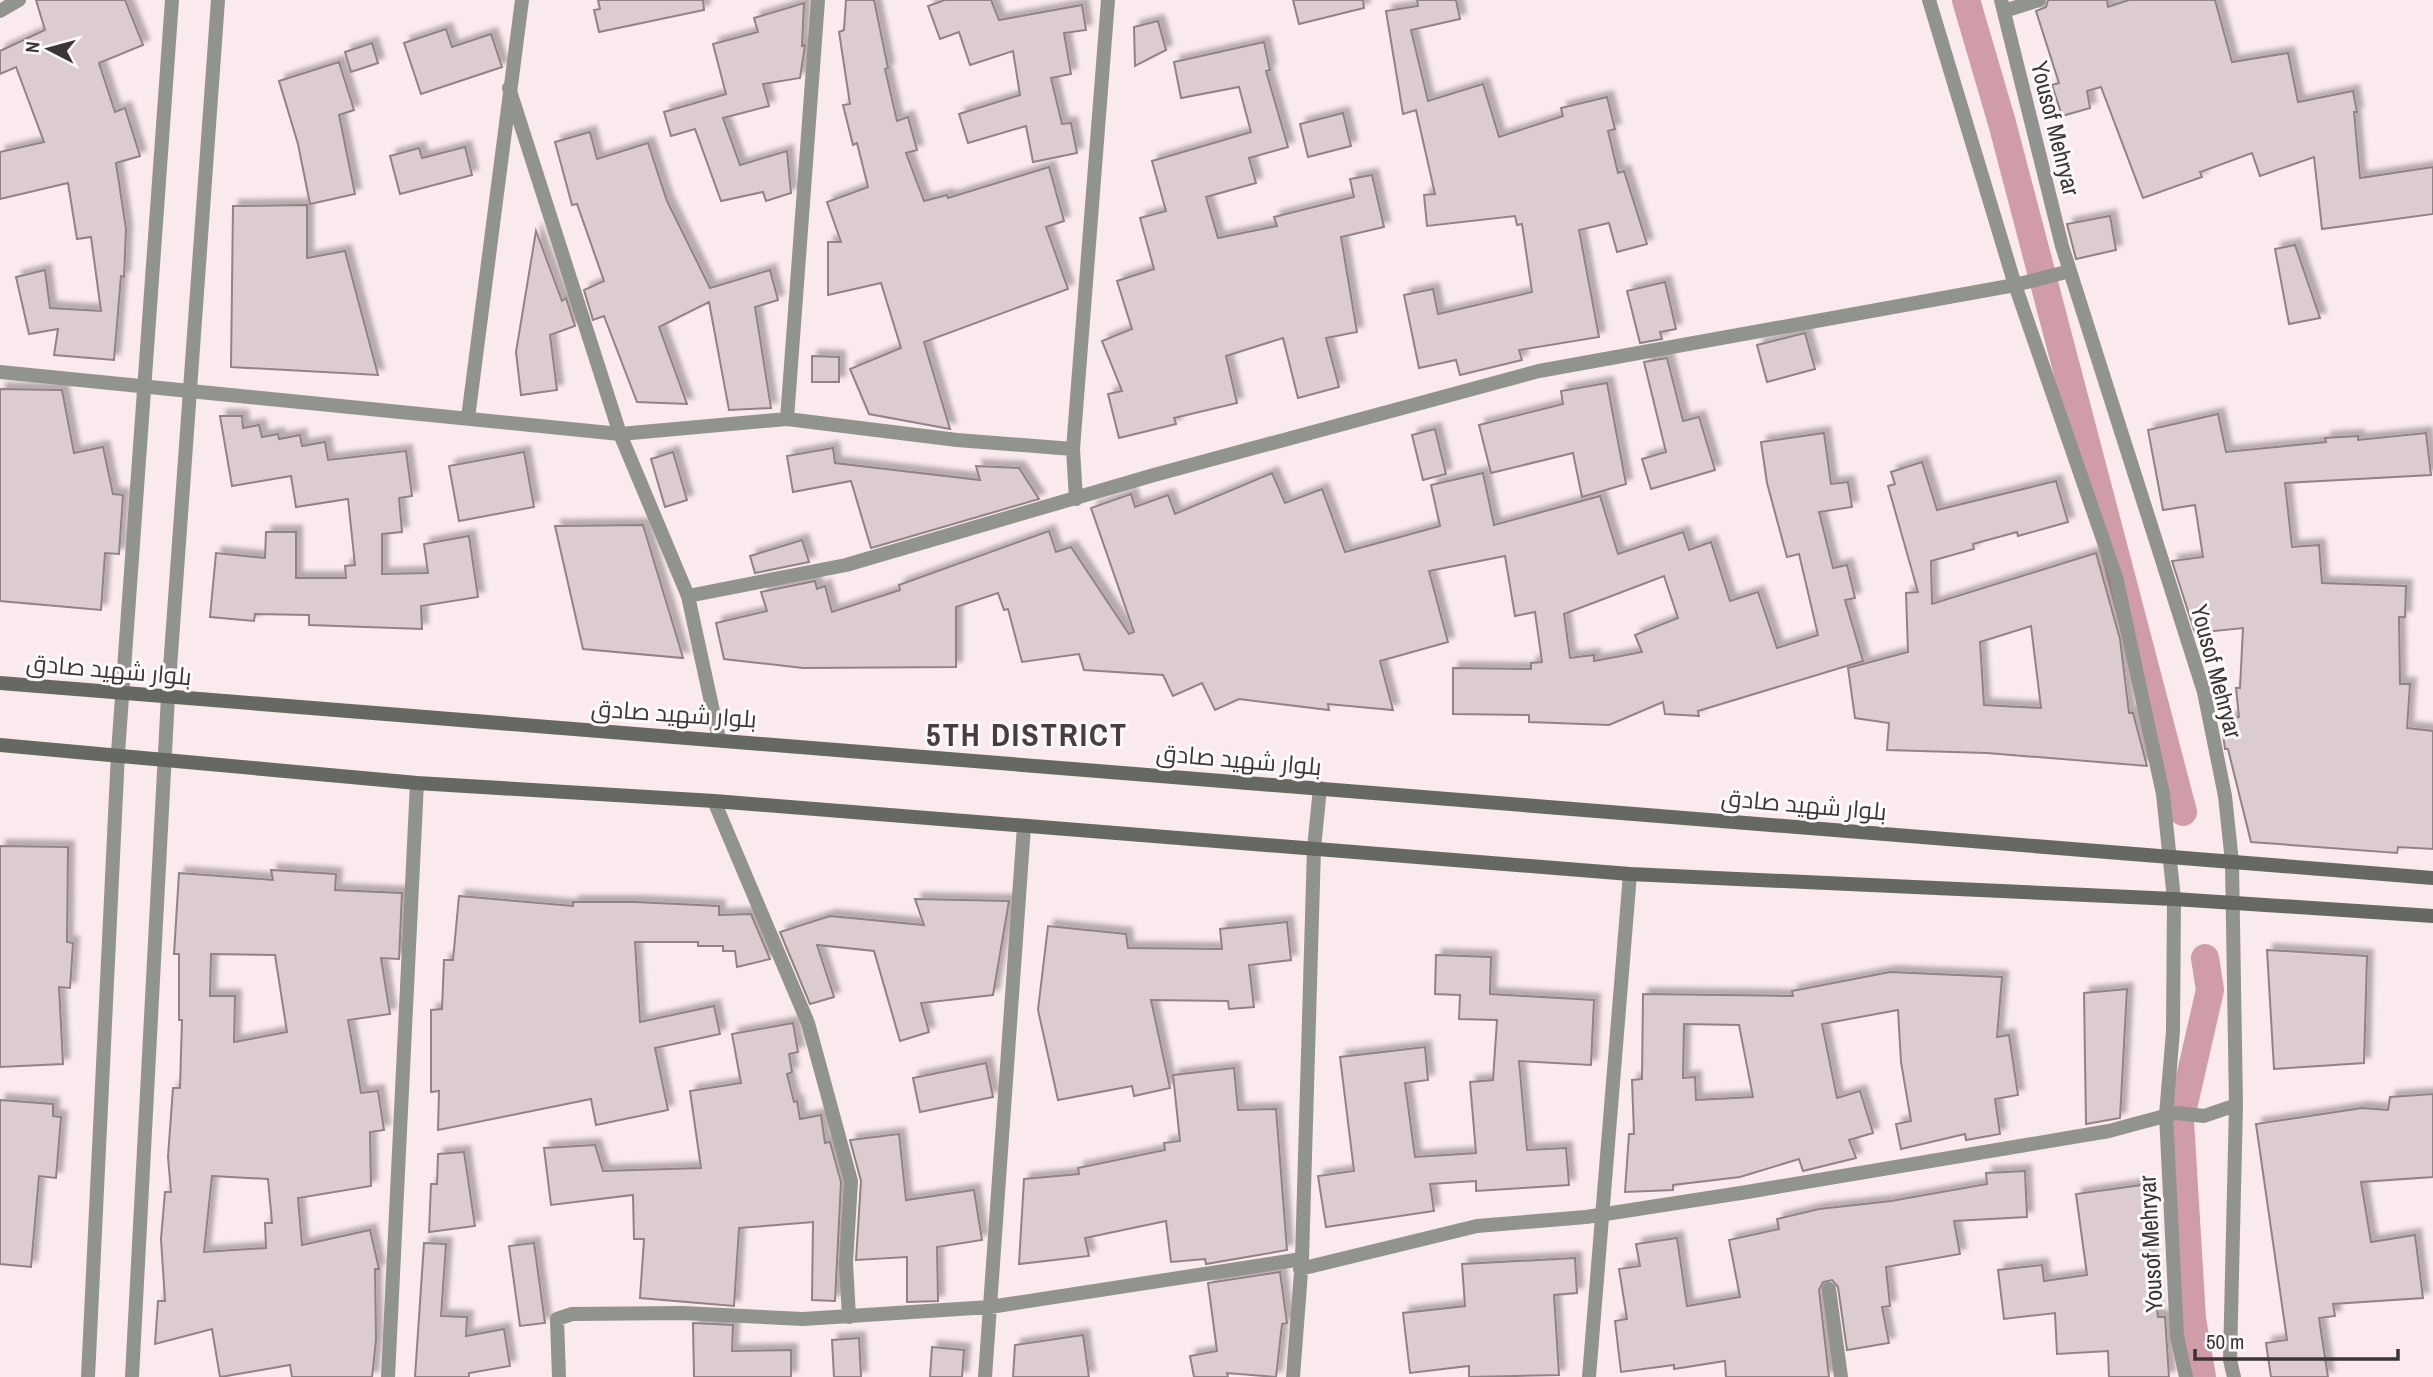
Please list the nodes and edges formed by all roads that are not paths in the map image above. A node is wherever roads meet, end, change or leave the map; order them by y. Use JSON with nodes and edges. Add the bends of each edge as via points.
{"nodes":[{"id":1,"x":19,"y":0,"type":"edge"},
{"id":2,"x":172,"y":0,"type":"edge"},
{"id":3,"x":218,"y":0,"type":"edge"},
{"id":4,"x":522,"y":0,"type":"edge"},
{"id":5,"x":818,"y":0,"type":"edge"},
{"id":6,"x":1108,"y":0,"type":"edge"},
{"id":7,"x":1929,"y":0,"type":"edge"},
{"id":8,"x":2039,"y":0,"type":"edge"},
{"id":9,"x":2003,"y":6,"type":"edge"},
{"id":10,"x":0,"y":11,"type":"edge"},
{"id":11,"x":509,"y":88,"type":"junction"},
{"id":12,"x":2065,"y":272,"type":"junction"},
{"id":13,"x":2020,"y":284,"type":"junction"},
{"id":14,"x":0,"y":372,"type":"edge"},
{"id":15,"x":144,"y":386,"type":"junction"},
{"id":16,"x":192,"y":391,"type":"junction"},
{"id":17,"x":468,"y":418,"type":"junction"},
{"id":18,"x":787,"y":419,"type":"junction"},
{"id":19,"x":620,"y":434,"type":"junction"},
{"id":20,"x":1073,"y":449,"type":"junction"},
{"id":21,"x":1076,"y":499,"type":"junction"},
{"id":22,"x":688,"y":596,"type":"junction"},
{"id":23,"x":0,"y":683,"type":"edge"},
{"id":24,"x":122,"y":692,"type":"junction"},
{"id":25,"x":168,"y":696,"type":"junction"},
{"id":26,"x":719,"y":739,"type":"junction"},
{"id":27,"x":0,"y":744,"type":"edge"},
{"id":28,"x":118,"y":753,"type":"junction"},
{"id":29,"x":165,"y":758,"type":"junction"},
{"id":30,"x":417,"y":783,"type":"junction"},
{"id":31,"x":1320,"y":788,"type":"junction"},
{"id":32,"x":714,"y":801,"type":"junction"},
{"id":33,"x":1024,"y":826,"type":"junction"},
{"id":34,"x":1314,"y":848,"type":"junction"},
{"id":35,"x":2170,"y":856,"type":"junction"},
{"id":36,"x":2232,"y":862,"type":"junction"},
{"id":37,"x":1630,"y":874,"type":"junction"},
{"id":38,"x":2433,"y":878,"type":"edge"},
{"id":39,"x":2174,"y":900,"type":"junction"},
{"id":40,"x":2231,"y":903,"type":"junction"},
{"id":41,"x":2433,"y":916,"type":"edge"},
{"id":42,"x":2236,"y":1105,"type":"junction"},
{"id":43,"x":2171,"y":1114,"type":"junction"},
{"id":44,"x":1602,"y":1212,"type":"junction"},
{"id":45,"x":1301,"y":1264,"type":"junction"},
{"id":46,"x":1829,"y":1289,"type":"dead end"},
{"id":47,"x":990,"y":1307,"type":"junction"},
{"id":48,"x":849,"y":1317,"type":"junction"},
{"id":49,"x":88,"y":1377,"type":"edge"},
{"id":50,"x":132,"y":1377,"type":"edge"},
{"id":51,"x":388,"y":1377,"type":"edge"},
{"id":52,"x":559,"y":1377,"type":"edge"},
{"id":53,"x":985,"y":1377,"type":"edge"},
{"id":54,"x":1293,"y":1377,"type":"edge"},
{"id":55,"x":1589,"y":1377,"type":"edge"},
{"id":56,"x":1841,"y":1377,"type":"edge"},
{"id":57,"x":2186,"y":1377,"type":"edge"},
{"id":58,"x":2234,"y":1377,"type":"edge"}],
"edges":[{"from":1,"to":10,"type":"street"},
{"from":2,"to":15,"type":"street"},
{"from":3,"to":16,"type":"street"},
{"from":4,"to":11,"type":"street"},
{"from":5,"to":18,"type":"street"},
{"from":6,"to":20,"type":"street"},
{"from":7,"to":13,"type":"street","name":"Yousof Mehryar"},
{"from":8,"to":9,"type":"street"},
{"from":9,"to":12,"type":"street","name":"Yousof Mehryar"},
{"from":11,"to":17,"type":"street"},
{"from":11,"to":19,"type":"street"},
{"from":12,"to":13,"type":"street"},
{"from":12,"to":36,"type":"street","name":"Yousof Mehryar","via":[[2204,692],[2225,796]]},
{"from":13,"to":21,"type":"street","via":[[1539,371]]},
{"from":13,"to":35,"type":"street","name":"Yousof Mehryar","via":[[2116,577],[2163,794]]},
{"from":14,"to":15,"type":"street"},
{"from":15,"to":16,"type":"street"},
{"from":15,"to":24,"type":"street"},
{"from":16,"to":17,"type":"street"},
{"from":16,"to":25,"type":"street"},
{"from":17,"to":19,"type":"street"},
{"from":18,"to":19,"type":"street"},
{"from":18,"to":20,"type":"street"},
{"from":19,"to":22,"type":"street"},
{"from":20,"to":21,"type":"street"},
{"from":21,"to":22,"type":"street","via":[[846,565]]},
{"from":22,"to":26,"type":"street"},
{"from":23,"to":24,"type":"main road","name":"بلوار شهید صادق"},
{"from":24,"to":25,"type":"main road","name":"بلوار شهید صادق"},
{"from":24,"to":28,"type":"street"},
{"from":25,"to":26,"type":"main road","name":"بلوار شهید صادق"},
{"from":25,"to":29,"type":"street"},
{"from":26,"to":31,"type":"main road","name":"بلوار شهید صادق"},
{"from":27,"to":28,"type":"main road"},
{"from":28,"to":29,"type":"main road"},
{"from":28,"to":49,"type":"street"},
{"from":29,"to":30,"type":"main road"},
{"from":29,"to":50,"type":"street"},
{"from":30,"to":32,"type":"main road"},
{"from":30,"to":51,"type":"street"},
{"from":31,"to":34,"type":"street"},
{"from":31,"to":35,"type":"main road","name":"بلوار شهید صادق"},
{"from":32,"to":33,"type":"main road"},
{"from":32,"to":48,"type":"street","via":[[808,1023],[851,1181],[846,1263]]},
{"from":33,"to":34,"type":"main road"},
{"from":33,"to":47,"type":"street"},
{"from":34,"to":37,"type":"main road"},
{"from":34,"to":45,"type":"street"},
{"from":35,"to":36,"type":"main road","name":"بلوار شهید صادق"},
{"from":35,"to":39,"type":"street","name":"Yousof Mehryar"},
{"from":36,"to":38,"type":"main road","name":"بلوار شهید صادق"},
{"from":36,"to":40,"type":"street","name":"Yousof Mehryar"},
{"from":37,"to":39,"type":"main road"},
{"from":37,"to":44,"type":"street"},
{"from":39,"to":40,"type":"main road"},
{"from":39,"to":43,"type":"street","name":"Yousof Mehryar"},
{"from":40,"to":41,"type":"main road"},
{"from":40,"to":42,"type":"street","name":"Yousof Mehryar"},
{"from":42,"to":43,"type":"street","via":[[2204,1116]]},
{"from":42,"to":58,"type":"street","name":"Yousof Mehryar","via":[[2230,1360]]},
{"from":43,"to":44,"type":"street","via":[[2016,1148]]},
{"from":43,"to":57,"type":"street","name":"Yousof Mehryar","via":[[2177,1336]]},
{"from":44,"to":45,"type":"street","via":[[1477,1226]]},
{"from":44,"to":55,"type":"street"},
{"from":45,"to":47,"type":"street"},
{"from":45,"to":54,"type":"street"},
{"from":46,"to":56,"type":"street"},
{"from":47,"to":48,"type":"street"},
{"from":47,"to":53,"type":"street"},
{"from":48,"to":52,"type":"street","via":[[572,1314],[557,1319]]}]}
